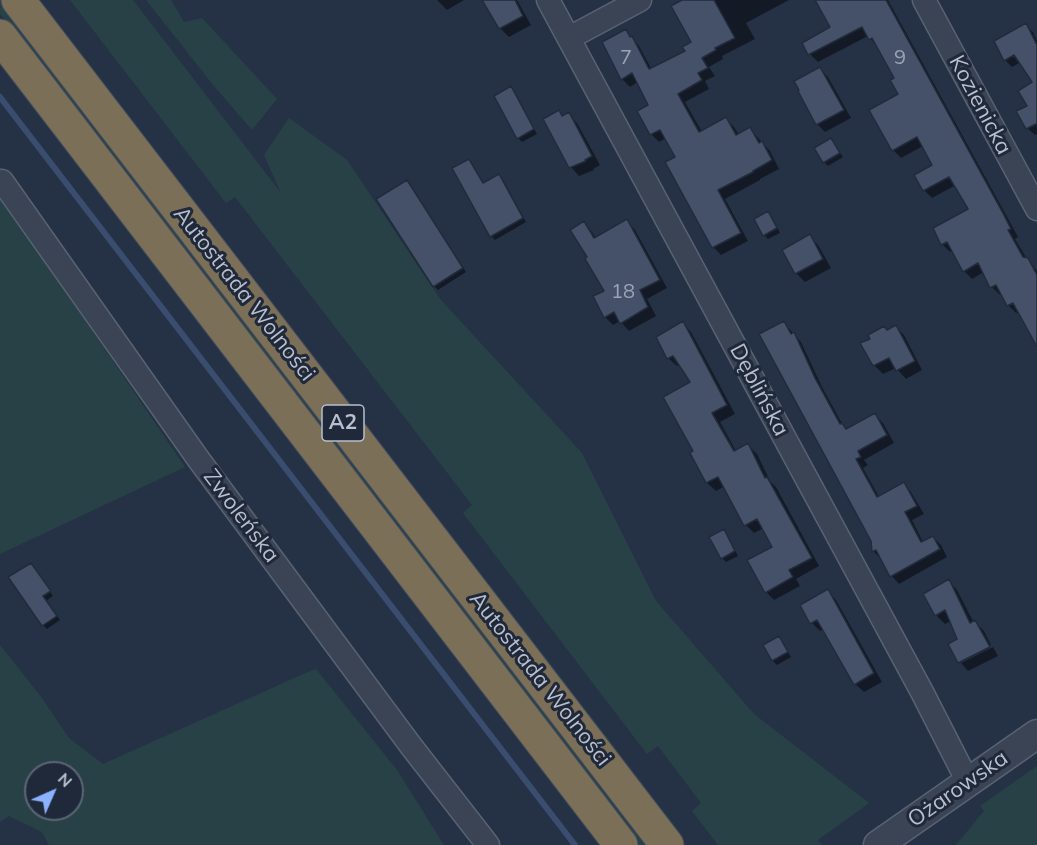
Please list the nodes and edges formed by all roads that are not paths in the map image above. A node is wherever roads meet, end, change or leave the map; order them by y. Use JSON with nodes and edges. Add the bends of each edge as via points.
{"nodes":[{"id":1,"x":18,"y":0,"type":"edge"},
{"id":2,"x":548,"y":0,"type":"edge"},
{"id":3,"x":640,"y":0,"type":"edge"},
{"id":4,"x":924,"y":0,"type":"edge"},
{"id":5,"x":0,"y":36,"type":"edge"},
{"id":6,"x":569,"y":38,"type":"junction"},
{"id":7,"x":1029,"y":178,"type":"edge"},
{"id":8,"x":2,"y":181,"type":"dead end"},
{"id":9,"x":1037,"y":209,"type":"edge"},
{"id":10,"x":1037,"y":734,"type":"edge"},
{"id":11,"x":968,"y":782,"type":"junction"},
{"id":12,"x":488,"y":845,"type":"edge"},
{"id":13,"x":621,"y":845,"type":"edge"},
{"id":14,"x":667,"y":845,"type":"edge"},
{"id":15,"x":878,"y":845,"type":"edge"}],
"edges":[{"from":1,"to":14,"type":"highway","name":"Autostrada Wolności","number":"A2"},
{"from":2,"to":6,"type":"street","name":"Dęblińska"},
{"from":3,"to":6,"type":"street"},
{"from":4,"to":7,"type":"street","name":"Kozienicka"},
{"from":5,"to":13,"type":"highway","name":"Autostrada Wolności","number":"A2"},
{"from":6,"to":11,"type":"street","name":"Dęblińska"},
{"from":7,"to":9,"type":"street","name":"Kozienicka"},
{"from":8,"to":12,"type":"street","name":"Zwoleńska","via":[[199,460]]},
{"from":10,"to":11,"type":"street","name":"Ożarowska"},
{"from":11,"to":15,"type":"street","name":"Ożarowska"}]}
